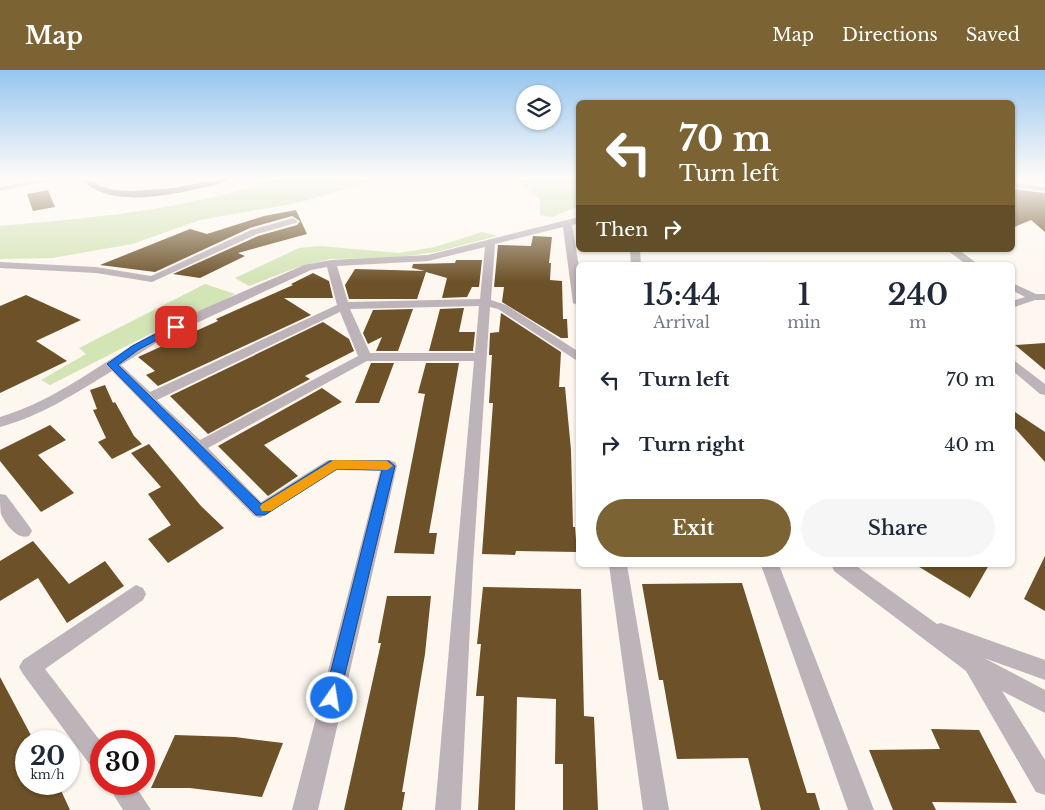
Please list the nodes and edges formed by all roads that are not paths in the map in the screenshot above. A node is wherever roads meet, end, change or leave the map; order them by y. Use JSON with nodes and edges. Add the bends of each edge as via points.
{"nodes":[{"id":1,"x":293,"y":221,"type":"dead end"},
{"id":2,"x":576,"y":221,"type":"edge"},
{"id":3,"x":567,"y":223,"type":"junction"},
{"id":4,"x":490,"y":242,"type":"junction"},
{"id":5,"x":955,"y":252,"type":"edge"},
{"id":6,"x":970,"y":262,"type":"edge"},
{"id":7,"x":331,"y":263,"type":"junction"},
{"id":8,"x":0,"y":265,"type":"edge"},
{"id":9,"x":576,"y":283,"type":"edge"},
{"id":10,"x":1015,"y":287,"type":"edge"},
{"id":11,"x":1040,"y":297,"type":"edge"},
{"id":12,"x":486,"y":302,"type":"junction"},
{"id":13,"x":1015,"y":304,"type":"edge"},
{"id":14,"x":343,"y":306,"type":"junction"},
{"id":15,"x":576,"y":356,"type":"edge"},
{"id":16,"x":365,"y":357,"type":"junction"},
{"id":17,"x":480,"y":357,"type":"junction"},
{"id":18,"x":112,"y":364,"type":"junction"},
{"id":19,"x":1015,"y":365,"type":"edge"},
{"id":20,"x":1045,"y":390,"type":"edge"},
{"id":21,"x":147,"y":399,"type":"junction"},
{"id":22,"x":0,"y":422,"type":"edge"},
{"id":23,"x":198,"y":446,"type":"junction"},
{"id":24,"x":0,"y":500,"type":"edge"},
{"id":25,"x":23,"y":531,"type":"dead end"},
{"id":26,"x":618,"y":567,"type":"edge"},
{"id":27,"x":771,"y":567,"type":"edge"},
{"id":28,"x":844,"y":567,"type":"edge"},
{"id":29,"x":136,"y":594,"type":"dead end"},
{"id":30,"x":924,"y":626,"type":"junction"},
{"id":31,"x":974,"y":663,"type":"junction"},
{"id":32,"x":1045,"y":670,"type":"edge"},
{"id":33,"x":1045,"y":702,"type":"edge"},
{"id":34,"x":90,"y":746,"type":"edge"},
{"id":35,"x":1045,"y":783,"type":"edge"},
{"id":36,"x":127,"y":795,"type":"edge"},
{"id":37,"x":138,"y":810,"type":"edge"},
{"id":38,"x":305,"y":810,"type":"edge"},
{"id":39,"x":448,"y":810,"type":"edge"},
{"id":40,"x":656,"y":810,"type":"edge"},
{"id":41,"x":861,"y":810,"type":"edge"}],
"edges":[{"from":1,"to":8,"type":"street","via":[[254,232],[152,279],[96,270]]},
{"from":2,"to":3,"type":"street"},
{"from":3,"to":4,"type":"street"},
{"from":3,"to":9,"type":"street"},
{"from":4,"to":7,"type":"street","via":[[428,258]]},
{"from":4,"to":12,"type":"street"},
{"from":5,"to":6,"type":"street"},
{"from":7,"to":14,"type":"street"},
{"from":7,"to":18,"type":"street","via":[[308,267],[160,335]]},
{"from":10,"to":11,"type":"street"},
{"from":11,"to":13,"type":"street"},
{"from":12,"to":14,"type":"street"},
{"from":12,"to":15,"type":"street","via":[[502,307]]},
{"from":12,"to":17,"type":"street"},
{"from":14,"to":16,"type":"street"},
{"from":14,"to":21,"type":"street"},
{"from":16,"to":17,"type":"street"},
{"from":16,"to":23,"type":"street"},
{"from":17,"to":39,"type":"street"},
{"from":18,"to":21,"type":"street"},
{"from":18,"to":22,"type":"street","via":[[68,392]]},
{"from":19,"to":20,"type":"street"},
{"from":21,"to":23,"type":"street"},
{"from":23,"to":38,"type":"street","via":[[260,511],[334,464],[389,466]]},
{"from":24,"to":25,"type":"street"},
{"from":26,"to":40,"type":"street"},
{"from":27,"to":41,"type":"street"},
{"from":28,"to":30,"type":"street"},
{"from":29,"to":34,"type":"street","via":[[30,667]]},
{"from":30,"to":31,"type":"street"},
{"from":30,"to":32,"type":"street"},
{"from":31,"to":33,"type":"street"},
{"from":31,"to":35,"type":"street"},
{"from":36,"to":37,"type":"street"}]}
